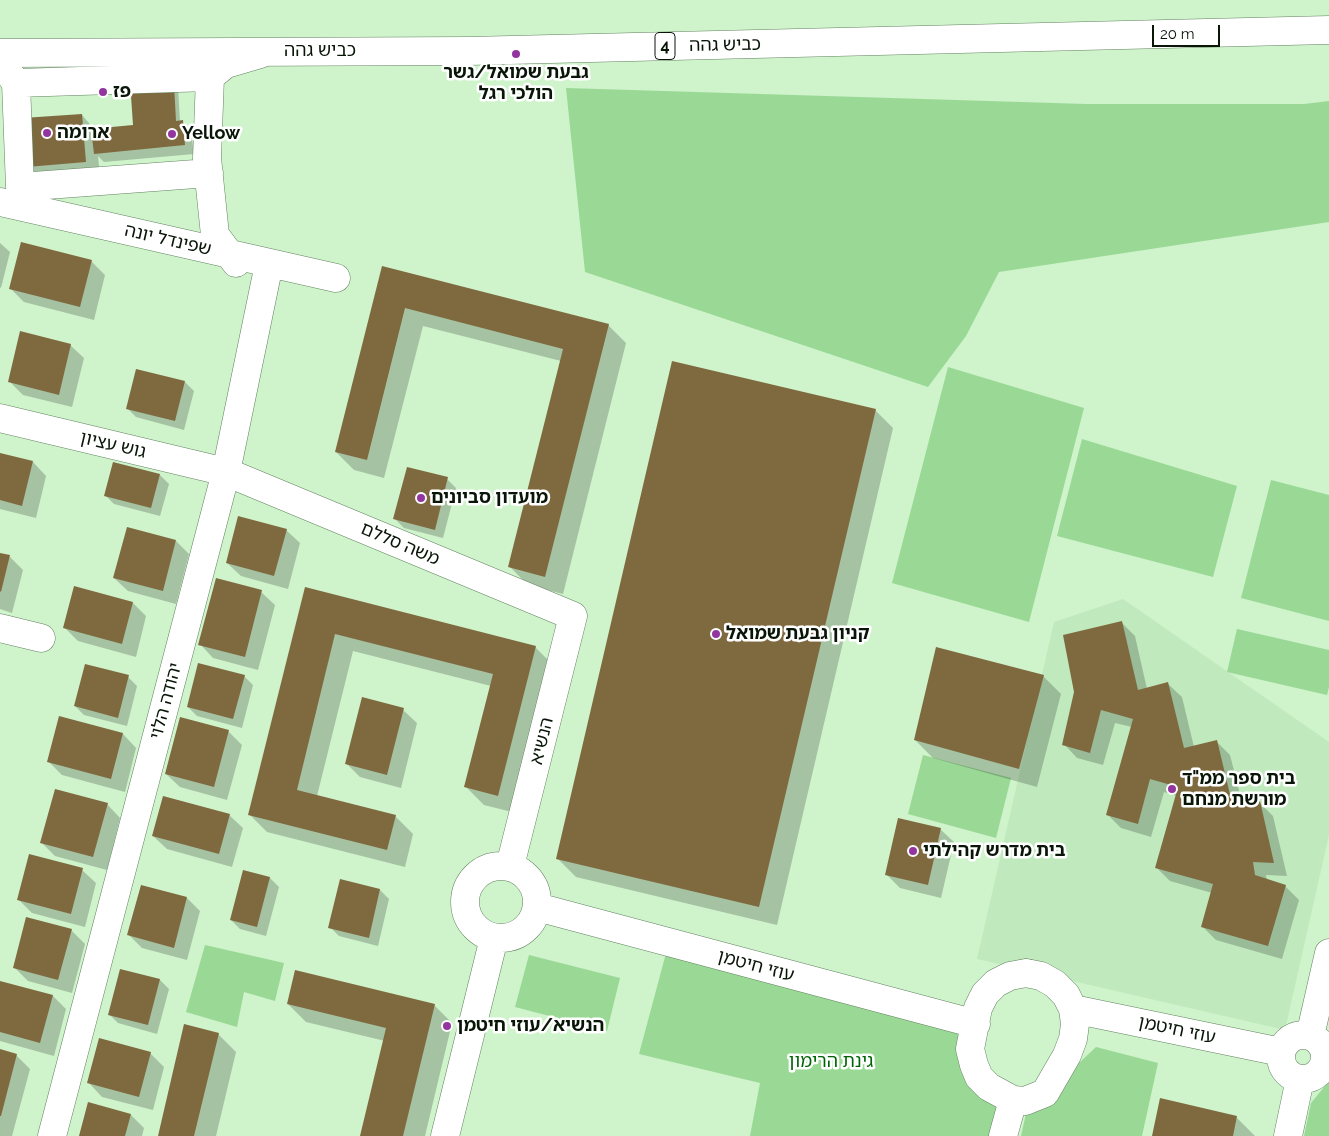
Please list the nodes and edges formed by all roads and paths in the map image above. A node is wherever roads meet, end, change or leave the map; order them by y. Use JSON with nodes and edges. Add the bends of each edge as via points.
{"nodes":[{"id":1,"x":1329,"y":30,"type":"edge"},
{"id":2,"x":266,"y":52,"type":"junction"},
{"id":3,"x":0,"y":53,"type":"edge"},
{"id":4,"x":0,"y":60,"type":"edge"},
{"id":5,"x":210,"y":77,"type":"junction"},
{"id":6,"x":16,"y":83,"type":"junction"},
{"id":7,"x":209,"y":173,"type":"junction"},
{"id":8,"x":0,"y":202,"type":"edge"},
{"id":9,"x":230,"y":255,"type":"junction"},
{"id":10,"x":269,"y":264,"type":"junction"},
{"id":11,"x":336,"y":278,"type":"dead end"},
{"id":12,"x":263,"y":295,"type":"junction"},
{"id":13,"x":0,"y":418,"type":"edge"},
{"id":14,"x":226,"y":472,"type":"junction"},
{"id":15,"x":574,"y":616,"type":"joint"},
{"id":16,"x":0,"y":628,"type":"edge"},
{"id":17,"x":41,"y":638,"type":"dead end"},
{"id":18,"x":510,"y":866,"type":"junction"},
{"id":19,"x":537,"y":907,"type":"junction"},
{"id":20,"x":494,"y":938,"type":"junction"},
{"id":21,"x":1329,"y":953,"type":"edge"},
{"id":22,"x":1073,"y":1009,"type":"junction"},
{"id":23,"x":976,"y":1024,"type":"junction"},
{"id":24,"x":1310,"y":1036,"type":"junction"},
{"id":25,"x":1281,"y":1052,"type":"junction"},
{"id":26,"x":1300,"y":1079,"type":"junction"},
{"id":27,"x":1013,"y":1100,"type":"junction"},
{"id":28,"x":52,"y":1136,"type":"edge"},
{"id":29,"x":445,"y":1136,"type":"edge"},
{"id":30,"x":1002,"y":1136,"type":"edge"},
{"id":31,"x":1288,"y":1136,"type":"edge"}],
"edges":[{"from":1,"to":2,"type":"main road","name":"כביש גהה","number":"4","via":[[469,51]]},
{"from":2,"to":3,"type":"main road","name":"כביש גהה","number":"4"},
{"from":2,"to":5,"type":"main road","via":[[226,64]]},
{"from":4,"to":6,"type":"main road"},
{"from":5,"to":6,"type":"main road"},
{"from":5,"to":7,"type":"main road"},
{"from":6,"to":7,"type":"main road","via":[[20,187]]},
{"from":7,"to":9,"type":"main road","via":[[215,235]]},
{"from":8,"to":9,"type":"main road","name":"שפינדל יונה"},
{"from":9,"to":10,"type":"main road","name":"שפינדל יונה"},
{"from":9,"to":12,"type":"main road"},
{"from":10,"to":11,"type":"main road","name":"שפינדל יונה"},
{"from":10,"to":12,"type":"main road","name":"יהודה הלוי"},
{"from":12,"to":14,"type":"main road","name":"יהודה הלוי"},
{"from":13,"to":14,"type":"main road","name":"גוש עציון"},
{"from":14,"to":15,"type":"main road","name":"משה סללם"},
{"from":14,"to":28,"type":"main road","name":"יהודה הלוי"},
{"from":15,"to":18,"type":"main road","name":"הנשיא"},
{"from":16,"to":17,"type":"main road"},
{"from":18,"to":19,"type":"main road","via":[[528,878],[536,894]]},
{"from":18,"to":20,"type":"main road","via":[[497,865],[479,872],[470,881],[464,898],[465,911],[472,925]]},
{"from":19,"to":20,"type":"main road","via":[[529,925],[519,934]]},
{"from":19,"to":23,"type":"main road","name":"עוזי חיטמן"},
{"from":20,"to":29,"type":"main road"},
{"from":21,"to":24,"type":"main road"},
{"from":22,"to":23,"type":"main road","via":[[1055,984],[1041,976],[1026,973],[996,983],[985,994],[978,1008]]},
{"from":22,"to":25,"type":"main road","name":"עוזי חיטמן"},
{"from":22,"to":27,"type":"main road","via":[[1073,1039],[1052,1084],[1035,1098]]},
{"from":23,"to":27,"type":"main road","via":[[970,1049],[979,1077],[989,1087]]},
{"from":24,"to":25,"type":"main road","via":[[1290,1039]]},
{"from":24,"to":26,"type":"main road","via":[[1324,1051],[1323,1065],[1314,1076]]},
{"from":25,"to":26,"type":"main road","via":[[1286,1072]]},
{"from":26,"to":31,"type":"main road"},
{"from":27,"to":30,"type":"main road"}]}
